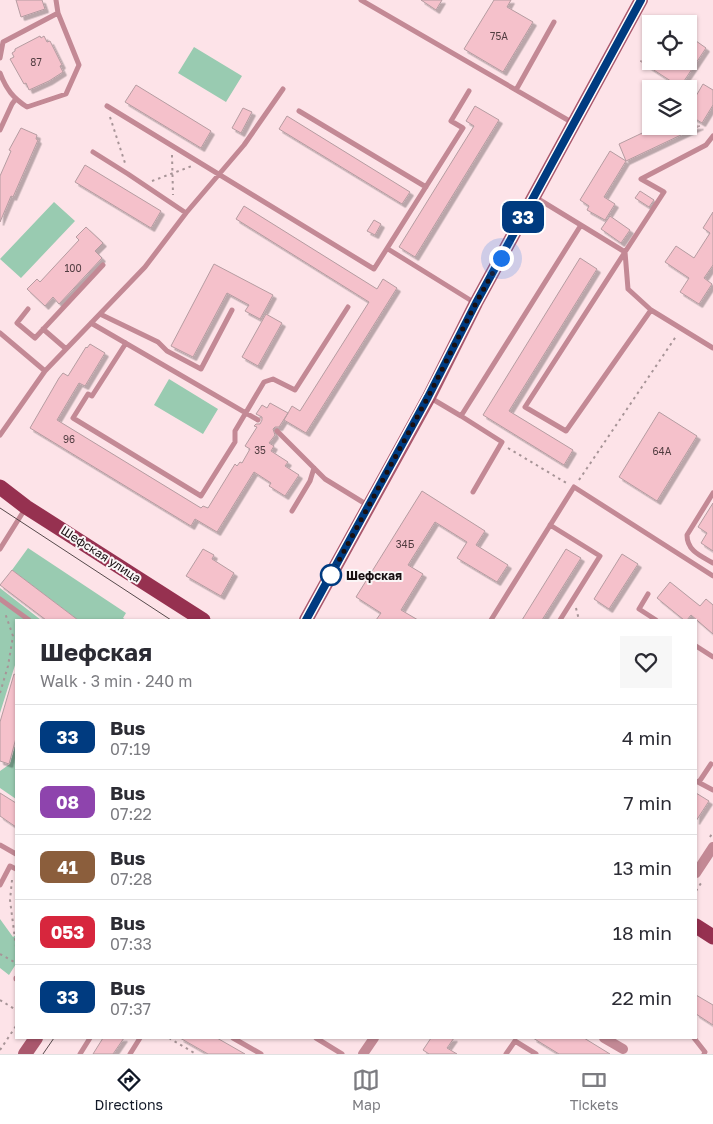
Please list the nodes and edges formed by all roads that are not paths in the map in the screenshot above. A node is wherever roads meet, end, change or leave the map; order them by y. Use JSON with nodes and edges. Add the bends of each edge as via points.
{"nodes":[{"id":1,"x":56,"y":0,"type":"edge"},
{"id":2,"x":361,"y":0,"type":"edge"},
{"id":3,"x":641,"y":0,"type":"edge"},
{"id":4,"x":58,"y":13,"type":"junction"},
{"id":5,"x":554,"y":22,"type":"dead end"},
{"id":6,"x":0,"y":58,"type":"edge"},
{"id":7,"x":0,"y":73,"type":"edge"},
{"id":8,"x":283,"y":89,"type":"dead end"},
{"id":9,"x":516,"y":90,"type":"junction"},
{"id":10,"x":469,"y":91,"type":"dead end"},
{"id":11,"x":15,"y":100,"type":"junction"},
{"id":12,"x":107,"y":106,"type":"road end"},
{"id":13,"x":299,"y":111,"type":"dead end"},
{"id":14,"x":574,"y":123,"type":"junction"},
{"id":15,"x":0,"y":130,"type":"edge"},
{"id":16,"x":713,"y":136,"type":"edge"},
{"id":17,"x":93,"y":152,"type":"dead end"},
{"id":18,"x":219,"y":175,"type":"junction"},
{"id":19,"x":426,"y":187,"type":"junction"},
{"id":20,"x":534,"y":197,"type":"junction"},
{"id":21,"x":186,"y":213,"type":"junction"},
{"id":22,"x":581,"y":225,"type":"junction"},
{"id":23,"x":388,"y":250,"type":"junction"},
{"id":24,"x":625,"y":252,"type":"junction"},
{"id":25,"x":103,"y":265,"type":"dead end"},
{"id":26,"x":476,"y":303,"type":"junction"},
{"id":27,"x":348,"y":307,"type":"dead end"},
{"id":28,"x":28,"y":309,"type":"dead end"},
{"id":29,"x":232,"y":310,"type":"dead end"},
{"id":30,"x":651,"y":310,"type":"junction"},
{"id":31,"x":100,"y":314,"type":"junction"},
{"id":32,"x":91,"y":323,"type":"junction"},
{"id":33,"x":43,"y":329,"type":"junction"},
{"id":34,"x":0,"y":333,"type":"edge"},
{"id":35,"x":126,"y":343,"type":"junction"},
{"id":36,"x":65,"y":348,"type":"junction"},
{"id":37,"x":713,"y":348,"type":"edge"},
{"id":38,"x":45,"y":371,"type":"junction"},
{"id":39,"x":428,"y":397,"type":"junction"},
{"id":40,"x":245,"y":413,"type":"junction"},
{"id":41,"x":461,"y":416,"type":"junction"},
{"id":42,"x":258,"y":420,"type":"dead end"},
{"id":43,"x":276,"y":432,"type":"dead end"},
{"id":44,"x":0,"y":436,"type":"edge"},
{"id":45,"x":314,"y":468,"type":"junction"},
{"id":46,"x":0,"y":487,"type":"edge"},
{"id":47,"x":473,"y":492,"type":"dead end"},
{"id":48,"x":713,"y":493,"type":"edge"},
{"id":49,"x":369,"y":506,"type":"junction"},
{"id":50,"x":26,"y":507,"type":"junction"},
{"id":51,"x":292,"y":511,"type":"dead end"},
{"id":52,"x":550,"y":525,"type":"junction"},
{"id":53,"x":0,"y":549,"type":"edge"},
{"id":54,"x":713,"y":564,"type":"edge"},
{"id":55,"x":710,"y":574,"type":"edge"},
{"id":56,"x":648,"y":594,"type":"dead end"},
{"id":57,"x":0,"y":599,"type":"edge"},
{"id":58,"x":28,"y":619,"type":"edge"},
{"id":59,"x":201,"y":619,"type":"edge"},
{"id":60,"x":307,"y":619,"type":"edge"},
{"id":61,"x":492,"y":619,"type":"edge"},
{"id":62,"x":561,"y":619,"type":"edge"},
{"id":63,"x":655,"y":619,"type":"edge"},
{"id":64,"x":697,"y":647,"type":"edge"},
{"id":65,"x":713,"y":657,"type":"edge"},
{"id":66,"x":711,"y":764,"type":"dead end"},
{"id":67,"x":698,"y":782,"type":"edge"},
{"id":68,"x":713,"y":790,"type":"edge"},
{"id":69,"x":0,"y":844,"type":"edge"},
{"id":70,"x":713,"y":847,"type":"edge"},
{"id":71,"x":15,"y":853,"type":"edge"},
{"id":72,"x":14,"y":868,"type":"edge"},
{"id":73,"x":697,"y":871,"type":"edge"},
{"id":74,"x":0,"y":886,"type":"edge"},
{"id":75,"x":697,"y":927,"type":"edge"},
{"id":76,"x":713,"y":937,"type":"edge"},
{"id":77,"x":35,"y":1039,"type":"edge"},
{"id":78,"x":89,"y":1039,"type":"edge"},
{"id":79,"x":139,"y":1039,"type":"edge"},
{"id":80,"x":235,"y":1039,"type":"edge"},
{"id":81,"x":318,"y":1039,"type":"edge"},
{"id":82,"x":373,"y":1039,"type":"edge"},
{"id":83,"x":606,"y":1039,"type":"edge"},
{"id":84,"x":695,"y":1039,"type":"edge"},
{"id":85,"x":623,"y":1049,"type":"dead end"},
{"id":86,"x":25,"y":1054,"type":"edge"},
{"id":87,"x":80,"y":1054,"type":"edge"},
{"id":88,"x":130,"y":1054,"type":"edge"},
{"id":89,"x":261,"y":1054,"type":"edge"},
{"id":90,"x":342,"y":1054,"type":"edge"},
{"id":91,"x":364,"y":1054,"type":"edge"},
{"id":92,"x":506,"y":1054,"type":"edge"},
{"id":93,"x":536,"y":1054,"type":"edge"},
{"id":94,"x":704,"y":1054,"type":"edge"}],
"edges":[{"from":1,"to":4,"type":"lane"},
{"from":2,"to":9,"type":"lane"},
{"from":3,"to":14,"type":"main road"},
{"from":4,"to":6,"type":"lane","via":[[3,42]]},
{"from":4,"to":11,"type":"lane","via":[[79,65],[66,94],[27,107]]},
{"from":5,"to":9,"type":"lane"},
{"from":7,"to":11,"type":"lane"},
{"from":8,"to":18,"type":"lane","via":[[244,146]]},
{"from":9,"to":14,"type":"lane"},
{"from":10,"to":19,"type":"lane","via":[[451,121],[464,128]]},
{"from":11,"to":15,"type":"lane"},
{"from":12,"to":18,"type":"lane"},
{"from":13,"to":19,"type":"lane"},
{"from":14,"to":20,"type":"main road"},
{"from":16,"to":24,"type":"lane","via":[[706,145],[641,179],[664,192]]},
{"from":17,"to":21,"type":"lane"},
{"from":18,"to":21,"type":"lane"},
{"from":18,"to":23,"type":"lane","via":[[374,269]]},
{"from":19,"to":23,"type":"lane"},
{"from":20,"to":22,"type":"lane"},
{"from":20,"to":26,"type":"main road"},
{"from":21,"to":31,"type":"lane","via":[[145,267]]},
{"from":22,"to":24,"type":"lane"},
{"from":22,"to":41,"type":"lane"},
{"from":23,"to":26,"type":"lane"},
{"from":24,"to":30,"type":"lane","via":[[628,289]]},
{"from":24,"to":30,"type":"lane","via":[[525,407],[566,431]]},
{"from":25,"to":33,"type":"lane"},
{"from":26,"to":39,"type":"main road"},
{"from":27,"to":40,"type":"lane","via":[[295,390],[273,379],[264,382]]},
{"from":28,"to":33,"type":"lane","via":[[17,323],[35,338]]},
{"from":29,"to":31,"type":"lane","via":[[201,369],[167,351],[158,342]]},
{"from":30,"to":37,"type":"lane"},
{"from":31,"to":32,"type":"lane"},
{"from":32,"to":35,"type":"lane"},
{"from":32,"to":36,"type":"lane"},
{"from":33,"to":36,"type":"lane"},
{"from":34,"to":38,"type":"lane"},
{"from":35,"to":40,"type":"lane"},
{"from":35,"to":40,"type":"lane","via":[[92,396],[88,394],[73,418],[201,496],[235,442],[234,431]]},
{"from":36,"to":38,"type":"lane"},
{"from":38,"to":44,"type":"lane"},
{"from":39,"to":41,"type":"lane"},
{"from":39,"to":49,"type":"main road"},
{"from":40,"to":42,"type":"lane"},
{"from":41,"to":47,"type":"lane","via":[[502,442]]},
{"from":43,"to":45,"type":"lane"},
{"from":45,"to":49,"type":"lane","via":[[325,479]]},
{"from":45,"to":51,"type":"lane"},
{"from":46,"to":50,"type":"main road","name":"Шефская улица"},
{"from":48,"to":54,"type":"lane","via":[[689,529],[687,543]]},
{"from":49,"to":60,"type":"main road"},
{"from":50,"to":53,"type":"lane"},
{"from":50,"to":59,"type":"main road","name":"Шефская улица"},
{"from":52,"to":55,"type":"lane","via":[[574,487]]},
{"from":52,"to":61,"type":"lane"},
{"from":52,"to":62,"type":"lane","via":[[600,556]]},
{"from":54,"to":55,"type":"lane"},
{"from":56,"to":63,"type":"lane","via":[[639,608]]},
{"from":57,"to":58,"type":"lane"},
{"from":64,"to":65,"type":"lane"},
{"from":66,"to":67,"type":"lane"},
{"from":67,"to":68,"type":"lane"},
{"from":69,"to":71,"type":"lane"},
{"from":70,"to":73,"type":"street"},
{"from":72,"to":74,"type":"lane","via":[[10,866]]},
{"from":75,"to":76,"type":"main road"},
{"from":77,"to":86,"type":"main road"},
{"from":78,"to":87,"type":"lane"},
{"from":79,"to":88,"type":"lane"},
{"from":80,"to":89,"type":"lane"},
{"from":81,"to":90,"type":"lane"},
{"from":82,"to":91,"type":"street"},
{"from":83,"to":85,"type":"street"},
{"from":84,"to":94,"type":"lane"},
{"from":92,"to":93,"type":"lane","via":[[515,1041]]}]}
